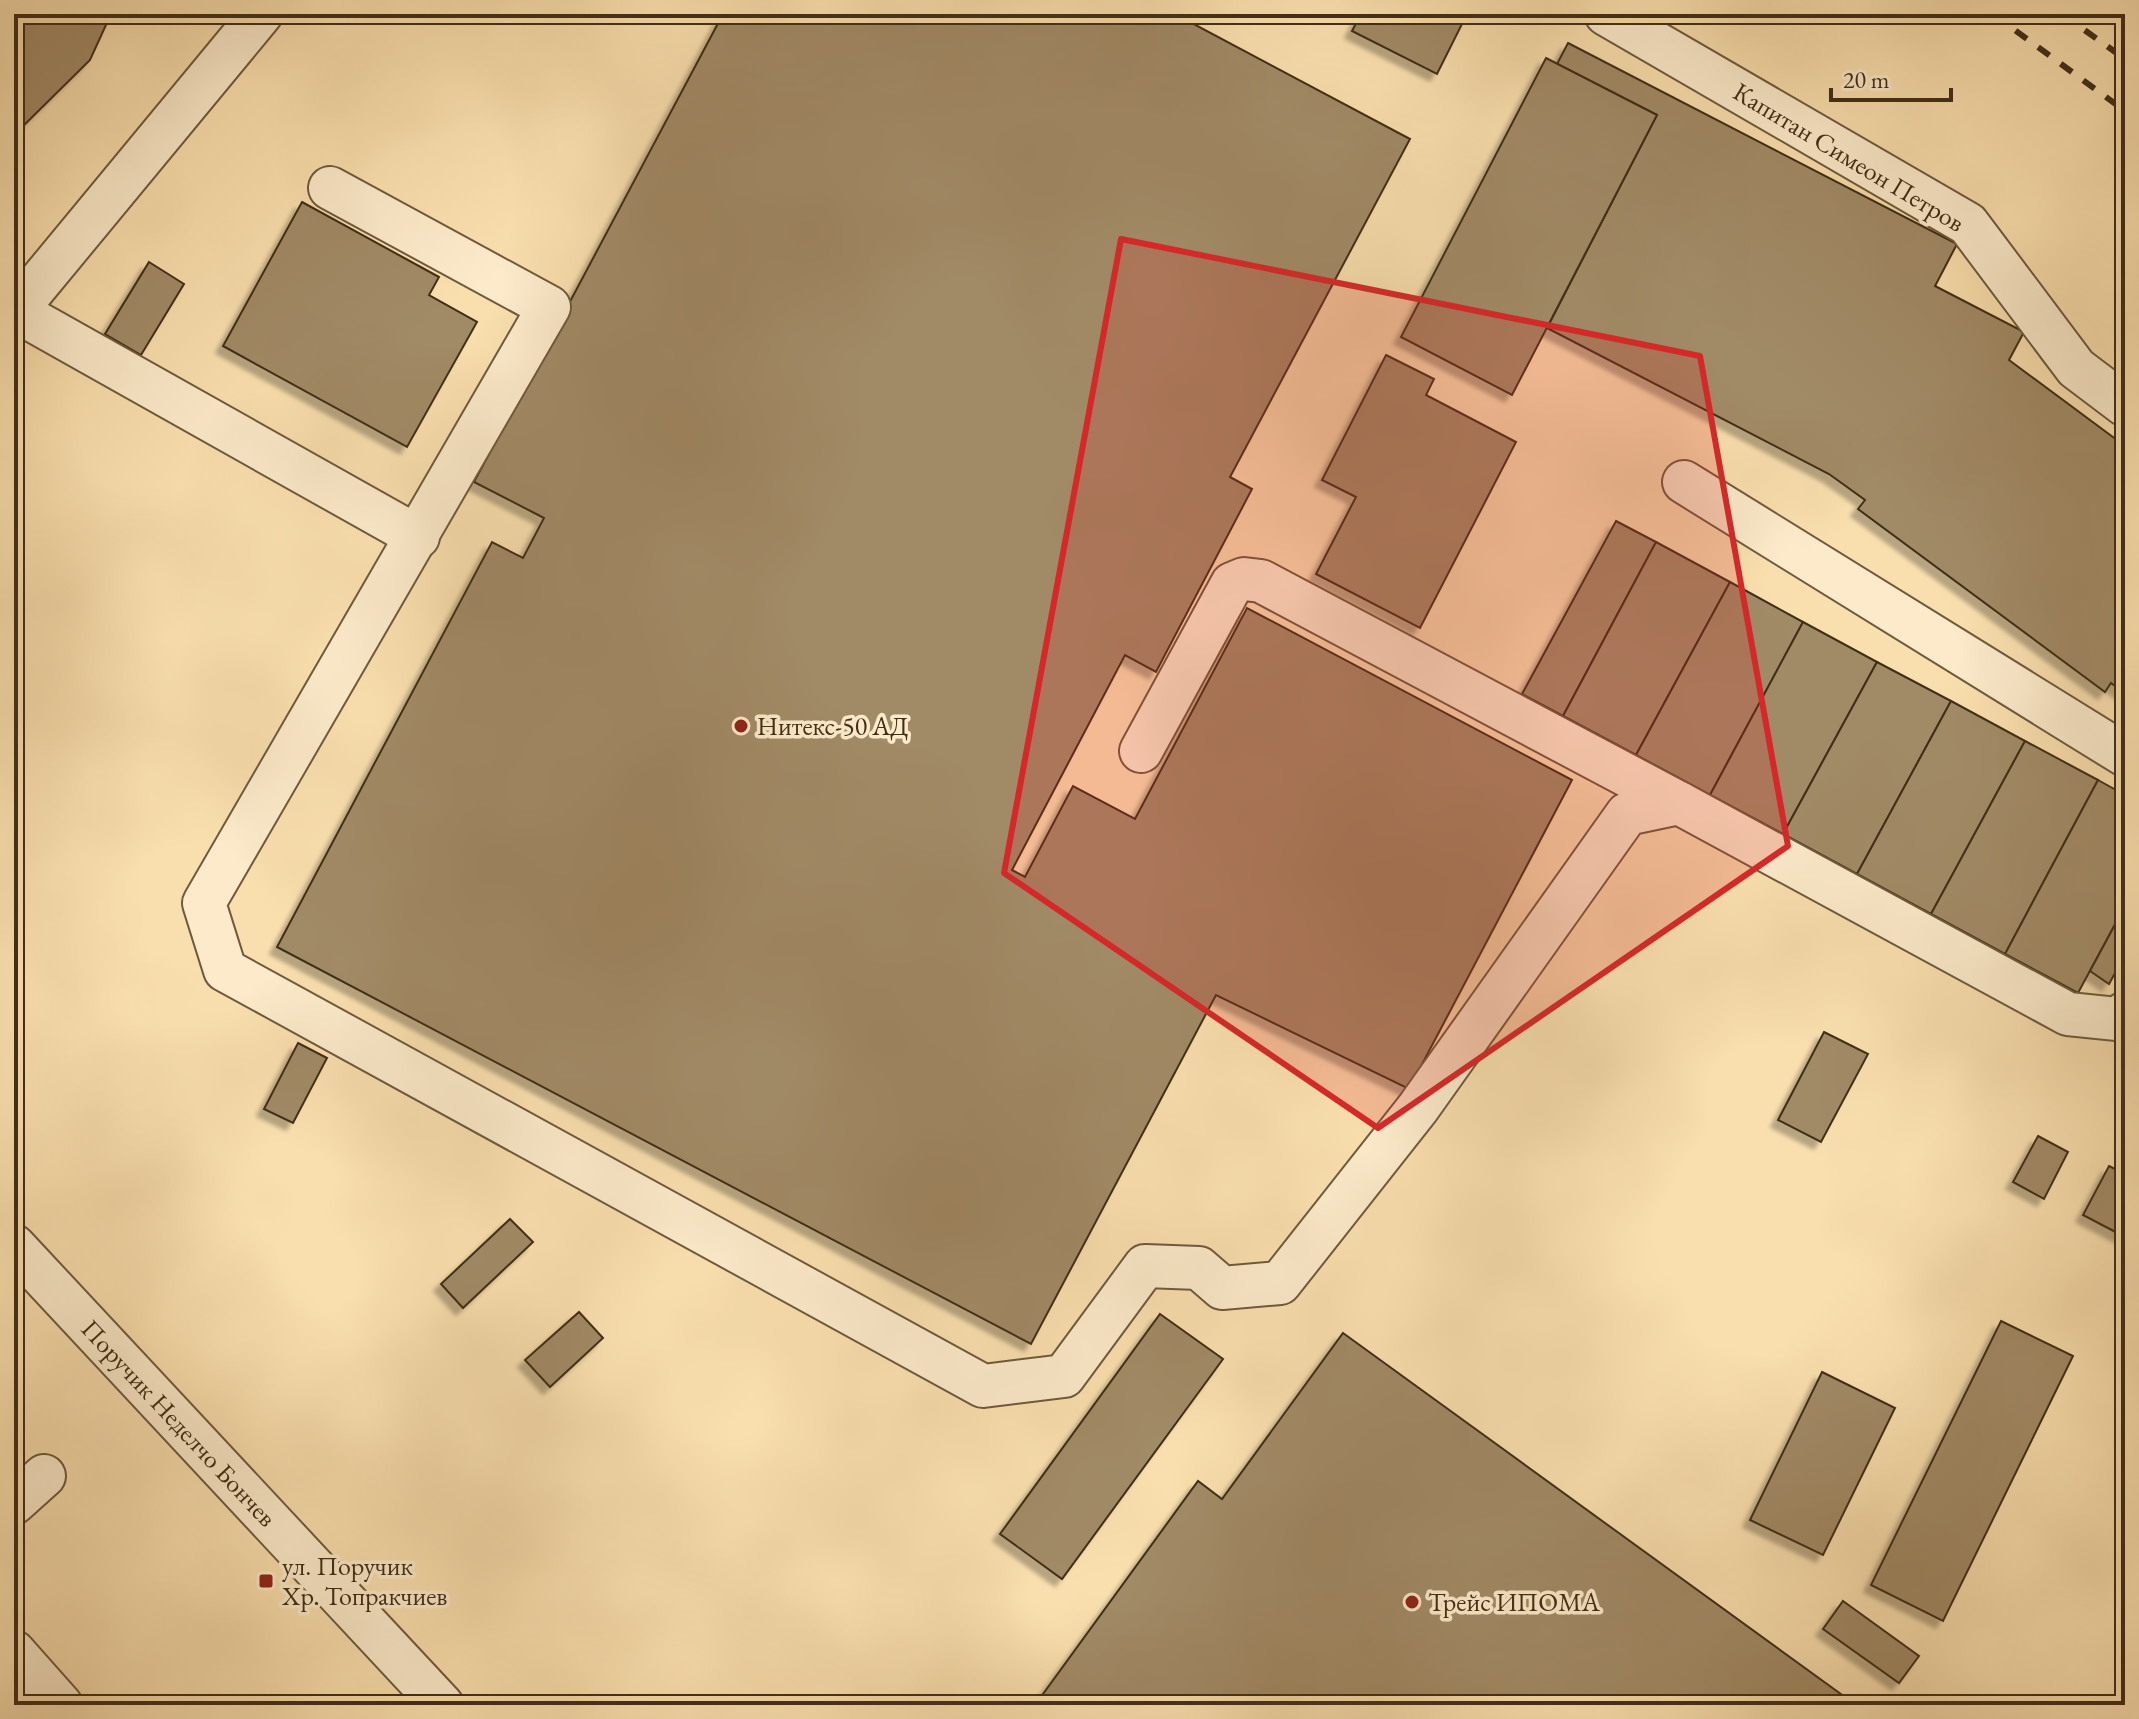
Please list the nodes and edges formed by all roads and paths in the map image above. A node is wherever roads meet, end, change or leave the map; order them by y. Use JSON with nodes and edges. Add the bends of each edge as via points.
{"nodes":[{"id":1,"x":261,"y":14,"type":"edge"},
{"id":2,"x":1606,"y":14,"type":"edge"},
{"id":3,"x":330,"y":188,"type":"dead end"},
{"id":4,"x":15,"y":312,"type":"edge"},
{"id":5,"x":2125,"y":405,"type":"edge"},
{"id":6,"x":1684,"y":482,"type":"dead end"},
{"id":7,"x":418,"y":537,"type":"junction"},
{"id":8,"x":1141,"y":751,"type":"dead end"},
{"id":9,"x":2125,"y":755,"type":"edge"},
{"id":10,"x":1679,"y":803,"type":"junction"},
{"id":11,"x":2125,"y":1013,"type":"edge"},
{"id":12,"x":14,"y":1246,"type":"edge"},
{"id":13,"x":14,"y":1652,"type":"edge"},
{"id":14,"x":422,"y":1698,"type":"edge"},
{"id":15,"x":61,"y":1705,"type":"edge"}],
"edges":[{"from":1,"to":4,"type":"street"},
{"from":2,"to":5,"type":"street","name":"Капитан Симеон Петров","via":[[1968,224],[2076,368]]},
{"from":3,"to":7,"type":"street","via":[[549,307]]},
{"from":4,"to":7,"type":"street"},
{"from":6,"to":9,"type":"street"},
{"from":7,"to":10,"type":"street","via":[[204,903],[225,970],[983,1386],[1064,1376],[1145,1266],[1199,1268],[1222,1288],[1280,1283],[1418,1108],[1627,814]]},
{"from":8,"to":10,"type":"street","via":[[1232,584],[1244,579],[1261,581]]},
{"from":10,"to":11,"type":"street","via":[[2068,1014],[2117,1019]]},
{"from":12,"to":14,"type":"street","name":"Поручик Неделчо Бончев"},
{"from":13,"to":15,"type":"street"}]}
